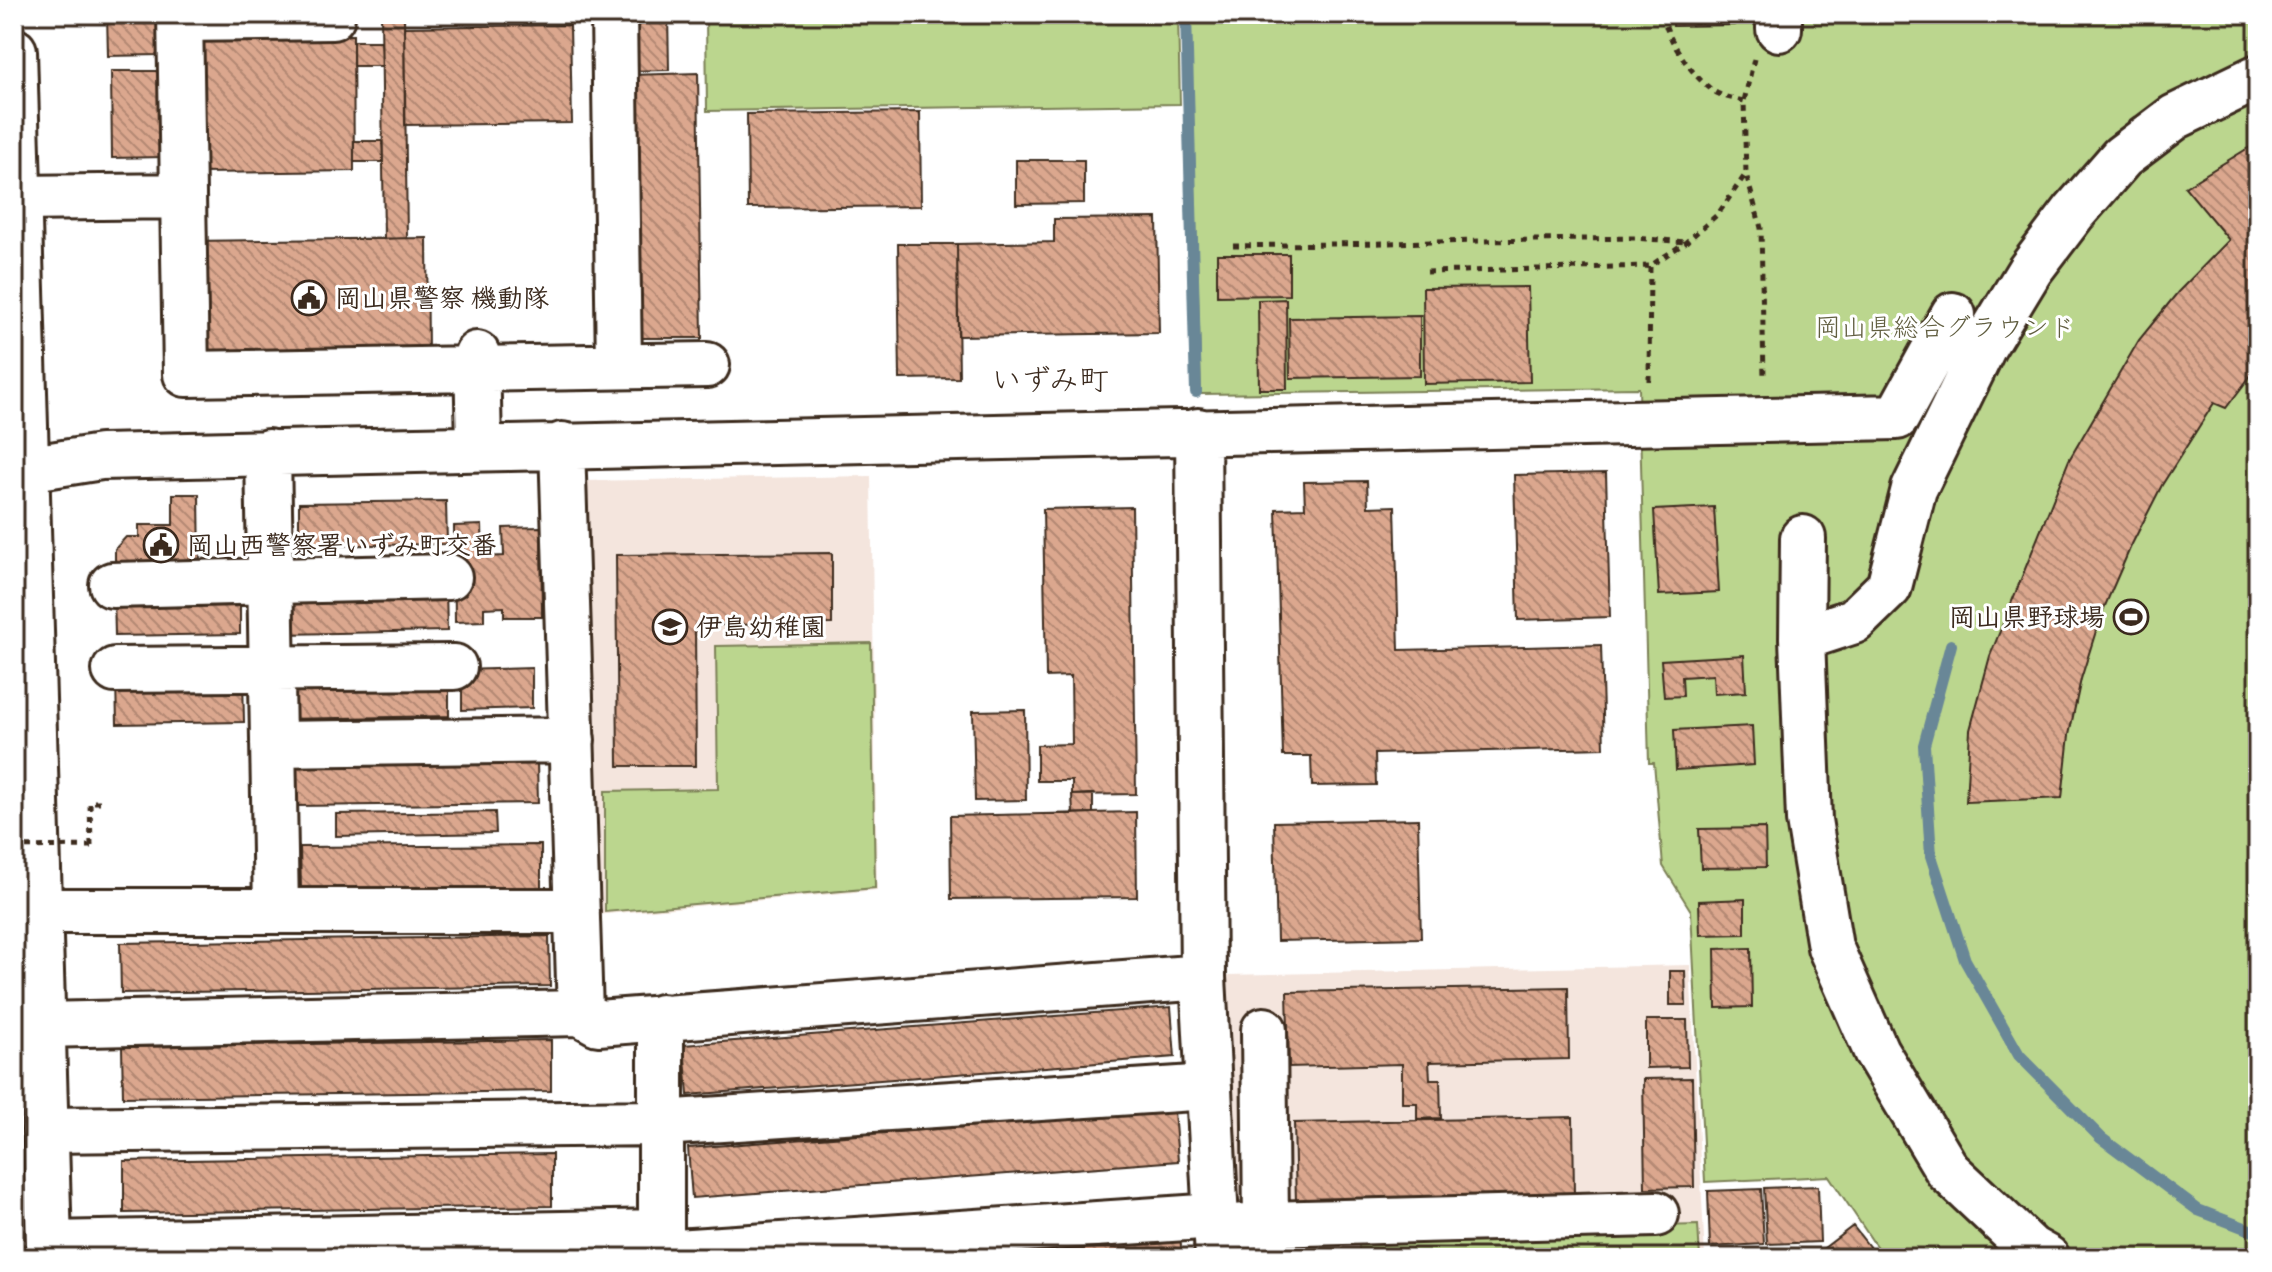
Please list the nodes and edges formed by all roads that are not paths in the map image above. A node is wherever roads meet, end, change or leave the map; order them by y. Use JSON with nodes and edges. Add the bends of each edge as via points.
{"nodes":[{"id":1,"x":614,"y":14,"type":"edge"},
{"id":2,"x":180,"y":17,"type":"edge"},
{"id":3,"x":332,"y":17,"type":"dead end"},
{"id":4,"x":14,"y":51,"type":"edge"},
{"id":5,"x":2258,"y":77,"type":"edge"},
{"id":6,"x":183,"y":196,"type":"junction"},
{"id":7,"x":18,"y":198,"type":"junction"},
{"id":8,"x":17,"y":280,"type":"edge"},
{"id":9,"x":1953,"y":315,"type":"dead end"},
{"id":10,"x":477,"y":362,"type":"junction"},
{"id":11,"x":707,"y":365,"type":"dead end"},
{"id":12,"x":619,"y":366,"type":"junction"},
{"id":13,"x":1198,"y":431,"type":"junction"},
{"id":14,"x":562,"y":445,"type":"junction"},
{"id":15,"x":479,"y":447,"type":"junction"},
{"id":16,"x":268,"y":452,"type":"junction"},
{"id":17,"x":19,"y":470,"type":"edge"},
{"id":18,"x":1803,"y":538,"type":"dead end"},
{"id":19,"x":449,"y":577,"type":"dead end"},
{"id":20,"x":270,"y":581,"type":"junction"},
{"id":21,"x":112,"y":585,"type":"dead end"},
{"id":22,"x":1802,"y":638,"type":"junction"},
{"id":23,"x":454,"y":667,"type":"dead end"},
{"id":24,"x":272,"y":669,"type":"junction"},
{"id":25,"x":115,"y":670,"type":"dead end"},
{"id":26,"x":23,"y":740,"type":"edge"},
{"id":27,"x":572,"y":740,"type":"junction"},
{"id":28,"x":273,"y":744,"type":"junction"},
{"id":29,"x":38,"y":911,"type":"junction"},
{"id":30,"x":276,"y":911,"type":"junction"},
{"id":31,"x":577,"y":911,"type":"junction"},
{"id":32,"x":1203,"y":977,"type":"junction"},
{"id":33,"x":580,"y":1013,"type":"junction"},
{"id":34,"x":661,"y":1017,"type":"junction"},
{"id":35,"x":42,"y":1025,"type":"junction"},
{"id":36,"x":1264,"y":1030,"type":"dead end"},
{"id":37,"x":1209,"y":1087,"type":"junction"},
{"id":38,"x":661,"y":1123,"type":"junction"},
{"id":39,"x":45,"y":1130,"type":"junction"},
{"id":40,"x":1656,"y":1214,"type":"dead end"},
{"id":41,"x":1266,"y":1224,"type":"junction"},
{"id":42,"x":1217,"y":1234,"type":"edge"},
{"id":43,"x":661,"y":1248,"type":"edge"},
{"id":44,"x":48,"y":1251,"type":"edge"},
{"id":45,"x":2047,"y":1258,"type":"edge"}],
"edges":[{"from":1,"to":12,"type":"street"},
{"from":2,"to":3,"type":"street"},
{"from":2,"to":6,"type":"street"},
{"from":4,"to":7,"type":"street"},
{"from":5,"to":22,"type":"street","via":[[2175,117],[2122,157],[2074,212],[2030,270],[1984,346],[1914,489],[1889,587],[1854,621]]},
{"from":6,"to":7,"type":"street"},
{"from":6,"to":10,"type":"street","via":[[186,374]]},
{"from":7,"to":8,"type":"street"},
{"from":8,"to":17,"type":"street"},
{"from":9,"to":13,"type":"street","via":[[1897,417],[1780,405]]},
{"from":10,"to":12,"type":"street"},
{"from":10,"to":15,"type":"street"},
{"from":11,"to":12,"type":"street"},
{"from":13,"to":14,"type":"street"},
{"from":13,"to":32,"type":"street"},
{"from":14,"to":15,"type":"street"},
{"from":14,"to":27,"type":"street"},
{"from":15,"to":16,"type":"street"},
{"from":16,"to":17,"type":"street","via":[[101,457]]},
{"from":16,"to":20,"type":"street"},
{"from":17,"to":26,"type":"street"},
{"from":18,"to":22,"type":"street"},
{"from":19,"to":20,"type":"street"},
{"from":20,"to":21,"type":"street"},
{"from":20,"to":24,"type":"street"},
{"from":22,"to":45,"type":"street","via":[[1809,820],[1830,947],[1876,1051],[1948,1171]]},
{"from":23,"to":24,"type":"street"},
{"from":24,"to":25,"type":"street"},
{"from":24,"to":28,"type":"street"},
{"from":26,"to":29,"type":"street"},
{"from":27,"to":28,"type":"street"},
{"from":27,"to":31,"type":"street"},
{"from":28,"to":30,"type":"street"},
{"from":29,"to":30,"type":"street"},
{"from":29,"to":35,"type":"street"},
{"from":30,"to":31,"type":"street"},
{"from":31,"to":33,"type":"street"},
{"from":32,"to":34,"type":"street"},
{"from":32,"to":37,"type":"street"},
{"from":33,"to":34,"type":"street","via":[[598,1023]]},
{"from":33,"to":35,"type":"street"},
{"from":34,"to":38,"type":"street"},
{"from":35,"to":39,"type":"street"},
{"from":36,"to":41,"type":"street"},
{"from":37,"to":38,"type":"street"},
{"from":37,"to":42,"type":"street"},
{"from":38,"to":39,"type":"street"},
{"from":38,"to":43,"type":"street"},
{"from":39,"to":44,"type":"street"},
{"from":40,"to":41,"type":"street"},
{"from":41,"to":42,"type":"street"},
{"from":42,"to":43,"type":"street"},
{"from":43,"to":44,"type":"street"}]}
